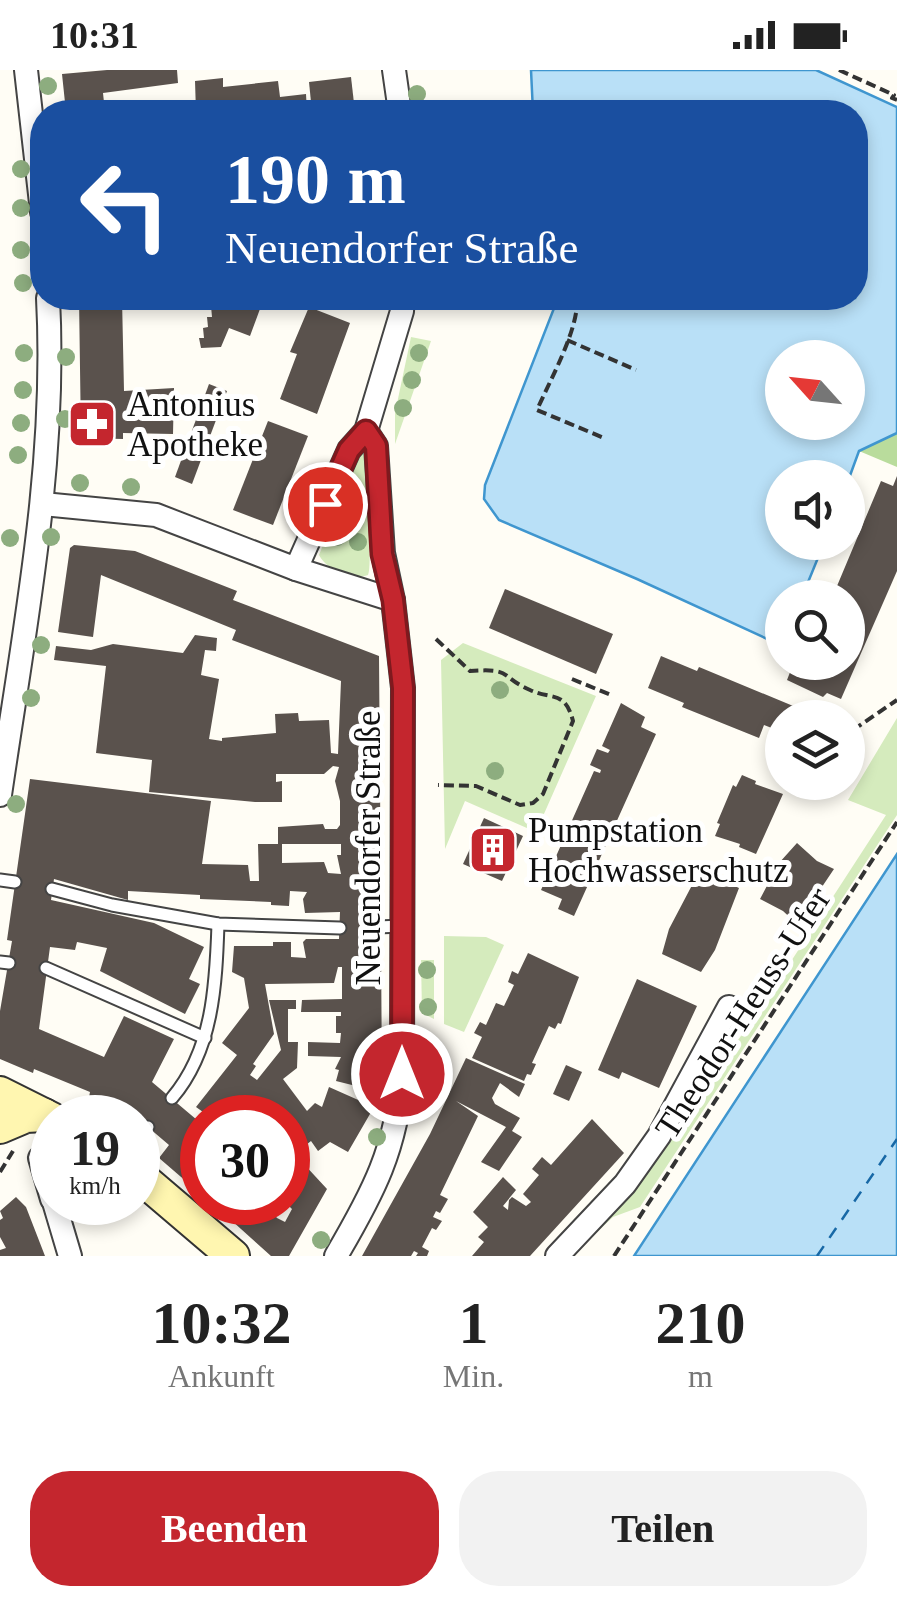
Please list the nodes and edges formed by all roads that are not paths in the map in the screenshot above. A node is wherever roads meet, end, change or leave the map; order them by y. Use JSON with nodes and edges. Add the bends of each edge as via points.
{"nodes":[{"id":1,"x":26,"y":70,"type":"edge"},
{"id":2,"x":394,"y":70,"type":"edge"},
{"id":3,"x":398,"y":100,"type":"edge"},
{"id":4,"x":30,"y":106,"type":"edge"},
{"id":5,"x":48,"y":310,"type":"edge"},
{"id":6,"x":402,"y":310,"type":"edge"},
{"id":7,"x":366,"y":431,"type":"junction"},
{"id":8,"x":43,"y":504,"type":"junction"},
{"id":9,"x":296,"y":568,"type":"junction"},
{"id":10,"x":393,"y":600,"type":"junction"},
{"id":11,"x":0,"y":795,"type":"edge"},
{"id":12,"x":0,"y":880,"type":"edge"},
{"id":13,"x":15,"y":882,"type":"dead end"},
{"id":14,"x":52,"y":889,"type":"dead end"},
{"id":15,"x":218,"y":924,"type":"junction"},
{"id":16,"x":403,"y":926,"type":"junction"},
{"id":17,"x":377,"y":927,"type":"dead end"},
{"id":18,"x":340,"y":928,"type":"dead end"},
{"id":19,"x":46,"y":968,"type":"dead end"},
{"id":20,"x":729,"y":1007,"type":"dead end"},
{"id":21,"x":205,"y":1038,"type":"junction"},
{"id":22,"x":0,"y":1093,"type":"edge"},
{"id":23,"x":172,"y":1098,"type":"dead end"},
{"id":24,"x":30,"y":1108,"type":"edge"},
{"id":25,"x":30,"y":1116,"type":"edge"},
{"id":26,"x":0,"y":1127,"type":"edge"},
{"id":27,"x":160,"y":1194,"type":"edge"},
{"id":28,"x":60,"y":1225,"type":"edge"},
{"id":29,"x":70,"y":1256,"type":"edge"},
{"id":30,"x":233,"y":1256,"type":"edge"},
{"id":31,"x":336,"y":1256,"type":"edge"},
{"id":32,"x":556,"y":1256,"type":"edge"}],
"edges":[{"from":1,"to":4,"type":"street"},
{"from":2,"to":3,"type":"street"},
{"from":5,"to":8,"type":"street"},
{"from":6,"to":7,"type":"street"},
{"from":7,"to":9,"type":"street","via":[[349,450]]},
{"from":7,"to":10,"type":"street","name":"Neuendorfer Straße","via":[[376,446],[382,554]]},
{"from":8,"to":9,"type":"street","via":[[156,516]]},
{"from":8,"to":11,"type":"street"},
{"from":9,"to":10,"type":"street"},
{"from":10,"to":16,"type":"street","name":"Neuendorfer Straße","via":[[403,688]]},
{"from":12,"to":13,"type":"lane"},
{"from":14,"to":15,"type":"lane"},
{"from":15,"to":18,"type":"lane"},
{"from":15,"to":21,"type":"lane"},
{"from":16,"to":17,"type":"lane"},
{"from":16,"to":31,"type":"street","name":"Neuendorfer Straße","via":[[396,1129]]},
{"from":19,"to":21,"type":"lane"},
{"from":20,"to":32,"type":"street","via":[[659,1136],[625,1184]]},
{"from":21,"to":23,"type":"lane","via":[[188,1080]]},
{"from":22,"to":24,"type":"street"},
{"from":25,"to":26,"type":"street"},
{"from":27,"to":30,"type":"street"},
{"from":28,"to":29,"type":"street"}]}
